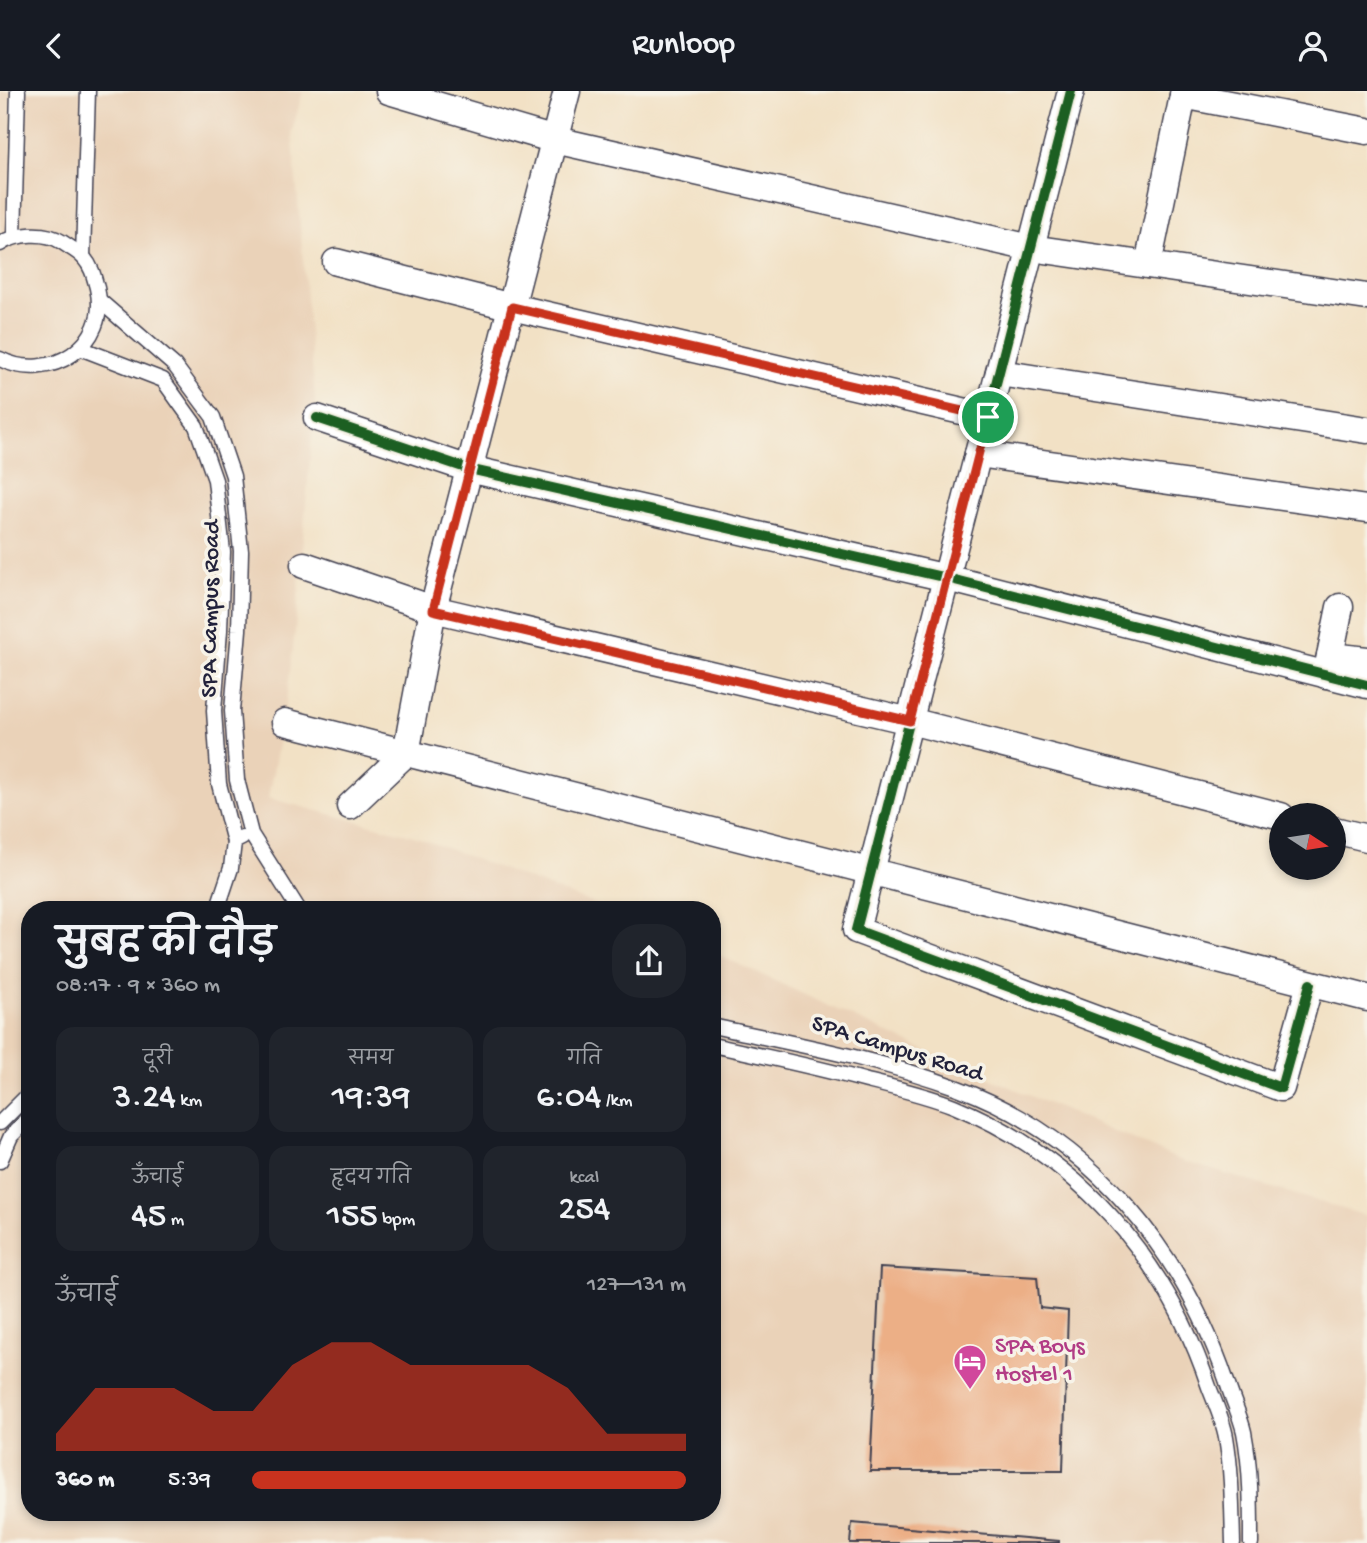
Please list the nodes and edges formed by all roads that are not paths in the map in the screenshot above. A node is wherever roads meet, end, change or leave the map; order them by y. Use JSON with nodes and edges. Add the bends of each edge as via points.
{"nodes":[{"id":1,"x":18,"y":91,"type":"edge"},
{"id":2,"x":88,"y":91,"type":"edge"},
{"id":3,"x":388,"y":91,"type":"edge"},
{"id":4,"x":567,"y":91,"type":"edge"},
{"id":5,"x":1071,"y":91,"type":"edge"},
{"id":6,"x":1183,"y":93,"type":"edge"},
{"id":7,"x":1367,"y":131,"type":"edge"},
{"id":8,"x":555,"y":139,"type":"junction"},
{"id":9,"x":14,"y":237,"type":"junction"},
{"id":10,"x":0,"y":244,"type":"edge"},
{"id":11,"x":1031,"y":248,"type":"junction"},
{"id":12,"x":83,"y":257,"type":"junction"},
{"id":13,"x":336,"y":261,"type":"dead end"},
{"id":14,"x":1148,"y":265,"type":"junction"},
{"id":15,"x":1367,"y":297,"type":"edge"},
{"id":16,"x":100,"y":301,"type":"junction"},
{"id":17,"x":512,"y":307,"type":"junction"},
{"id":18,"x":80,"y":348,"type":"junction"},
{"id":19,"x":0,"y":359,"type":"edge"},
{"id":20,"x":999,"y":373,"type":"junction"},
{"id":21,"x":988,"y":417,"type":"junction"},
{"id":22,"x":317,"y":418,"type":"dead end"},
{"id":23,"x":1367,"y":430,"type":"edge"},
{"id":24,"x":978,"y":454,"type":"junction"},
{"id":25,"x":469,"y":469,"type":"junction"},
{"id":26,"x":1367,"y":509,"type":"edge"},
{"id":27,"x":304,"y":565,"type":"dead end"},
{"id":28,"x":947,"y":578,"type":"junction"},
{"id":29,"x":1340,"y":607,"type":"dead end"},
{"id":30,"x":433,"y":610,"type":"junction"},
{"id":31,"x":1367,"y":660,"type":"edge"},
{"id":32,"x":1328,"y":665,"type":"junction"},
{"id":33,"x":1367,"y":685,"type":"edge"},
{"id":34,"x":910,"y":721,"type":"junction"},
{"id":35,"x":285,"y":722,"type":"dead end"},
{"id":36,"x":406,"y":753,"type":"junction"},
{"id":37,"x":351,"y":806,"type":"dead end"},
{"id":38,"x":1269,"y":813,"type":"edge"},
{"id":39,"x":1346,"y":833,"type":"edge"},
{"id":40,"x":251,"y":834,"type":"junction"},
{"id":41,"x":1367,"y":838,"type":"edge"},
{"id":42,"x":234,"y":842,"type":"junction"},
{"id":43,"x":871,"y":872,"type":"junction"},
{"id":44,"x":220,"y":901,"type":"edge"},
{"id":45,"x":293,"y":901,"type":"edge"},
{"id":46,"x":1310,"y":984,"type":"junction"},
{"id":47,"x":1367,"y":998,"type":"edge"},
{"id":48,"x":721,"y":1028,"type":"edge"},
{"id":49,"x":721,"y":1047,"type":"edge"},
{"id":50,"x":21,"y":1102,"type":"edge"},
{"id":51,"x":0,"y":1123,"type":"edge"},
{"id":52,"x":21,"y":1126,"type":"edge"},
{"id":53,"x":0,"y":1161,"type":"edge"},
{"id":54,"x":1233,"y":1543,"type":"edge"},
{"id":55,"x":1251,"y":1543,"type":"edge"}],
"edges":[{"from":1,"to":9,"type":"lane"},
{"from":2,"to":12,"type":"lane"},
{"from":3,"to":8,"type":"street"},
{"from":4,"to":8,"type":"street"},
{"from":5,"to":11,"type":"street"},
{"from":6,"to":7,"type":"street"},
{"from":6,"to":14,"type":"street"},
{"from":8,"to":11,"type":"street"},
{"from":8,"to":17,"type":"street"},
{"from":9,"to":10,"type":"lane"},
{"from":9,"to":12,"type":"lane","via":[[56,239]]},
{"from":11,"to":14,"type":"street"},
{"from":11,"to":20,"type":"street"},
{"from":12,"to":16,"type":"lane"},
{"from":13,"to":17,"type":"street"},
{"from":14,"to":15,"type":"street"},
{"from":16,"to":18,"type":"lane","via":[[96,324]]},
{"from":16,"to":40,"type":"lane","name":"SPA Campus Road","via":[[175,366],[213,417],[233,476],[241,551],[232,711],[237,780]]},
{"from":17,"to":21,"type":"street"},
{"from":17,"to":25,"type":"street"},
{"from":18,"to":19,"type":"lane","via":[[59,363],[40,368]]},
{"from":18,"to":42,"type":"lane","via":[[163,380],[196,426],[215,480],[223,552],[214,711],[219,784]]},
{"from":20,"to":21,"type":"street"},
{"from":20,"to":23,"type":"street"},
{"from":21,"to":24,"type":"street"},
{"from":22,"to":25,"type":"street"},
{"from":24,"to":26,"type":"street"},
{"from":24,"to":28,"type":"street"},
{"from":25,"to":28,"type":"street"},
{"from":25,"to":30,"type":"street"},
{"from":27,"to":30,"type":"street"},
{"from":28,"to":32,"type":"street"},
{"from":28,"to":34,"type":"street"},
{"from":29,"to":32,"type":"street"},
{"from":30,"to":34,"type":"street"},
{"from":30,"to":36,"type":"street"},
{"from":31,"to":32,"type":"street"},
{"from":32,"to":33,"type":"street"},
{"from":34,"to":38,"type":"street"},
{"from":34,"to":43,"type":"street"},
{"from":35,"to":36,"type":"street"},
{"from":36,"to":37,"type":"street"},
{"from":36,"to":43,"type":"street"},
{"from":39,"to":41,"type":"street"},
{"from":40,"to":42,"type":"lane"},
{"from":40,"to":45,"type":"lane","name":"SPA Campus Road"},
{"from":42,"to":44,"type":"lane"},
{"from":43,"to":46,"type":"street"},
{"from":43,"to":46,"type":"street","via":[[856,930],[1281,1088]]},
{"from":46,"to":47,"type":"street"},
{"from":48,"to":55,"type":"lane","name":"SPA Campus Road","via":[[896,1069],[959,1089],[1010,1111],[1070,1149],[1116,1192],[1159,1243],[1197,1306],[1220,1361],[1243,1432]]},
{"from":49,"to":54,"type":"lane","via":[[952,1106],[1001,1128],[1058,1164],[1103,1205],[1144,1254],[1180,1315],[1203,1367],[1226,1436]]},
{"from":50,"to":51,"type":"lane"},
{"from":52,"to":53,"type":"lane"}]}
